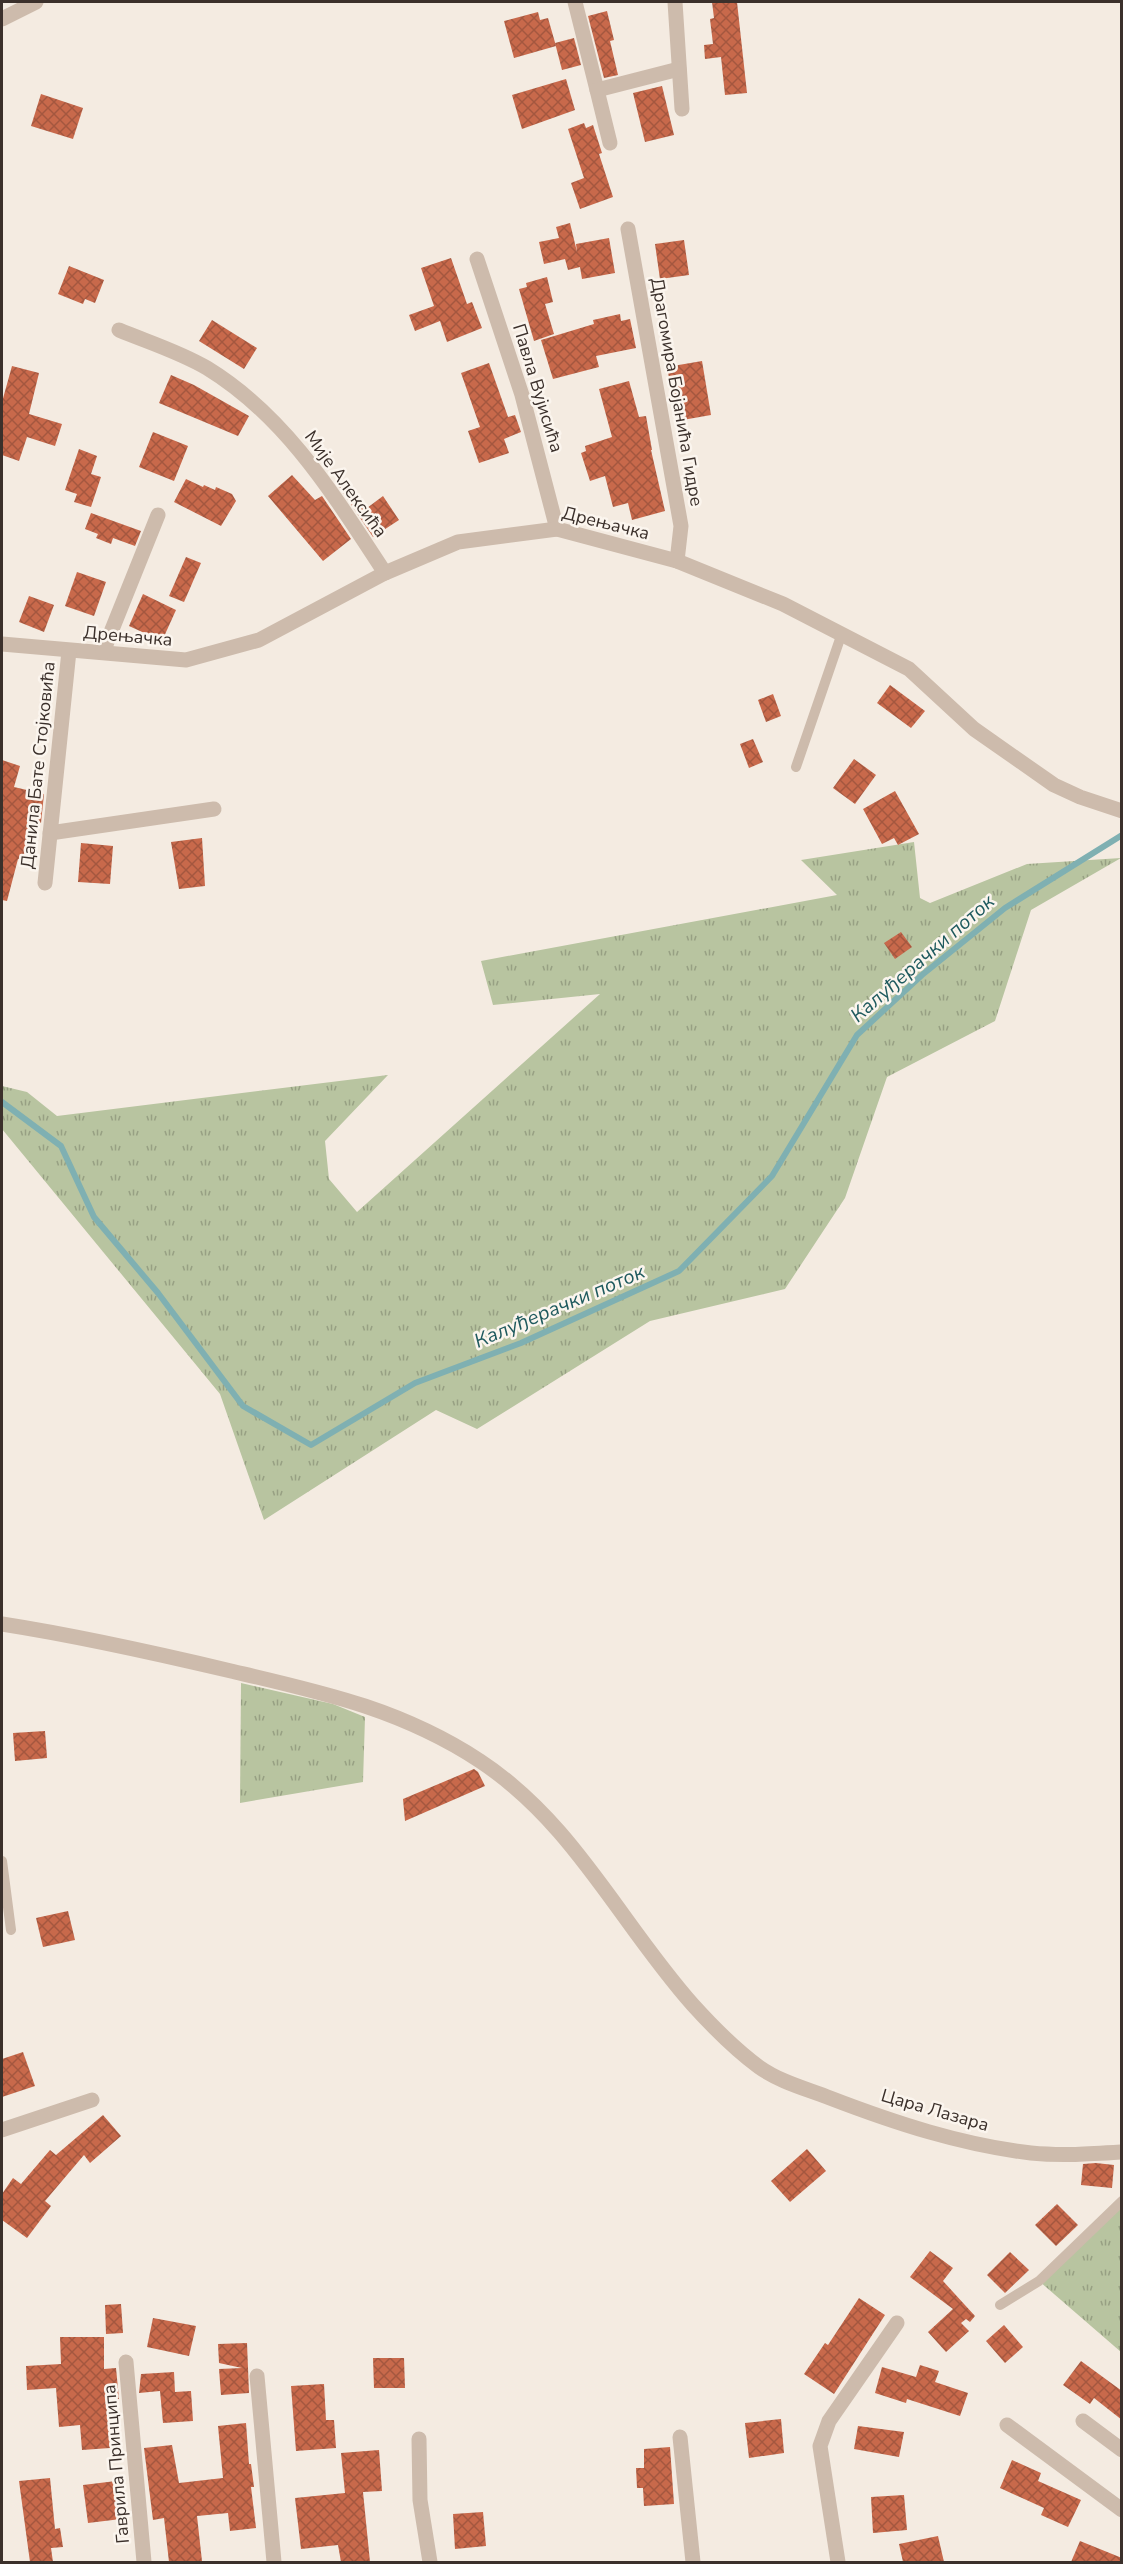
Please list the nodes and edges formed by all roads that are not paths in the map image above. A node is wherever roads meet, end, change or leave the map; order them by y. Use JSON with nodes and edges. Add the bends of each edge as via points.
{"nodes":[{"id":1,"x":36,"y":2,"type":"edge"},
{"id":2,"x":575,"y":2,"type":"edge"},
{"id":3,"x":675,"y":2,"type":"edge"},
{"id":4,"x":2,"y":19,"type":"edge"},
{"id":5,"x":678,"y":69,"type":"junction"},
{"id":6,"x":597,"y":90,"type":"junction"},
{"id":7,"x":682,"y":109,"type":"dead end"},
{"id":8,"x":610,"y":143,"type":"dead end"},
{"id":9,"x":628,"y":230,"type":"dead end"},
{"id":10,"x":477,"y":259,"type":"dead end"},
{"id":11,"x":119,"y":330,"type":"dead end"},
{"id":12,"x":158,"y":515,"type":"dead end"},
{"id":13,"x":557,"y":529,"type":"junction"},
{"id":14,"x":677,"y":561,"type":"junction"},
{"id":15,"x":385,"y":573,"type":"junction"},
{"id":16,"x":842,"y":633,"type":"junction"},
{"id":17,"x":2,"y":644,"type":"edge"},
{"id":18,"x":69,"y":651,"type":"junction"},
{"id":19,"x":104,"y":652,"type":"junction"},
{"id":20,"x":796,"y":766,"type":"dead end"},
{"id":21,"x":214,"y":809,"type":"dead end"},
{"id":22,"x":1122,"y":811,"type":"edge"},
{"id":23,"x":50,"y":833,"type":"junction"},
{"id":24,"x":45,"y":884,"type":"dead end"},
{"id":25,"x":2,"y":1624,"type":"edge"},
{"id":26,"x":2,"y":1861,"type":"edge"},
{"id":27,"x":11,"y":1930,"type":"dead end"},
{"id":28,"x":92,"y":2100,"type":"dead end"},
{"id":29,"x":2,"y":2130,"type":"edge"},
{"id":30,"x":1122,"y":2152,"type":"edge"},
{"id":31,"x":1122,"y":2202,"type":"edge"},
{"id":32,"x":1000,"y":2305,"type":"dead end"},
{"id":33,"x":897,"y":2323,"type":"dead end"},
{"id":34,"x":126,"y":2362,"type":"dead end"},
{"id":35,"x":257,"y":2376,"type":"dead end"},
{"id":36,"x":1083,"y":2421,"type":"dead end"},
{"id":37,"x":1007,"y":2425,"type":"dead end"},
{"id":38,"x":680,"y":2437,"type":"dead end"},
{"id":39,"x":418,"y":2439,"type":"dead end"},
{"id":40,"x":1122,"y":2450,"type":"edge"},
{"id":41,"x":1122,"y":2510,"type":"edge"},
{"id":42,"x":144,"y":2562,"type":"edge"},
{"id":43,"x":274,"y":2562,"type":"edge"},
{"id":44,"x":430,"y":2562,"type":"edge"},
{"id":45,"x":693,"y":2562,"type":"edge"},
{"id":46,"x":838,"y":2562,"type":"edge"}],
"edges":[{"from":1,"to":4,"type":"street"},
{"from":2,"to":6,"type":"street"},
{"from":3,"to":5,"type":"street"},
{"from":5,"to":6,"type":"street"},
{"from":5,"to":7,"type":"street"},
{"from":6,"to":8,"type":"street"},
{"from":9,"to":14,"type":"street","name":"Драгомира Бојанића Гидре","via":[[681,526]]},
{"from":10,"to":13,"type":"street","name":"Павла Вујисића","via":[[522,395]]},
{"from":11,"to":15,"type":"street","name":"Мије Алексића","via":[[206,367],[266,414],[314,467]]},
{"from":12,"to":19,"type":"street"},
{"from":13,"to":14,"type":"street","name":"Дрењачка"},
{"from":13,"to":15,"type":"street","name":"Дрењачка","via":[[458,542]]},
{"from":14,"to":16,"type":"street","name":"Дрењачка"},
{"from":15,"to":19,"type":"street","name":"Дрењачка","via":[[259,640],[186,660]]},
{"from":16,"to":20,"type":"lane"},
{"from":16,"to":22,"type":"street","name":"Дрењачка","via":[[909,669],[974,729],[1054,785]]},
{"from":17,"to":18,"type":"street","name":"Дрењачка"},
{"from":18,"to":19,"type":"street","name":"Дрењачка"},
{"from":18,"to":23,"type":"street","name":"Данила Бате Стојковића"},
{"from":21,"to":23,"type":"street"},
{"from":23,"to":24,"type":"street","name":"Данила Бате Стојковића"},
{"from":25,"to":30,"type":"street","name":"Цара Лазара","via":[[137,1649],[339,1696],[420,1726],[478,1760],[526,1797],[585,1861],[693,2004],[759,2067],[777,2078],[845,2104],[987,2147],[1071,2155]]},
{"from":26,"to":27,"type":"lane"},
{"from":28,"to":29,"type":"street"},
{"from":31,"to":32,"type":"lane","via":[[1039,2281]]},
{"from":33,"to":46,"type":"street","via":[[830,2421],[820,2446]]},
{"from":34,"to":42,"type":"street","name":"Гаврила Принципа"},
{"from":35,"to":43,"type":"street"},
{"from":36,"to":40,"type":"street"},
{"from":37,"to":41,"type":"street"},
{"from":38,"to":45,"type":"street"},
{"from":39,"to":44,"type":"street","via":[[420,2500]]}]}
